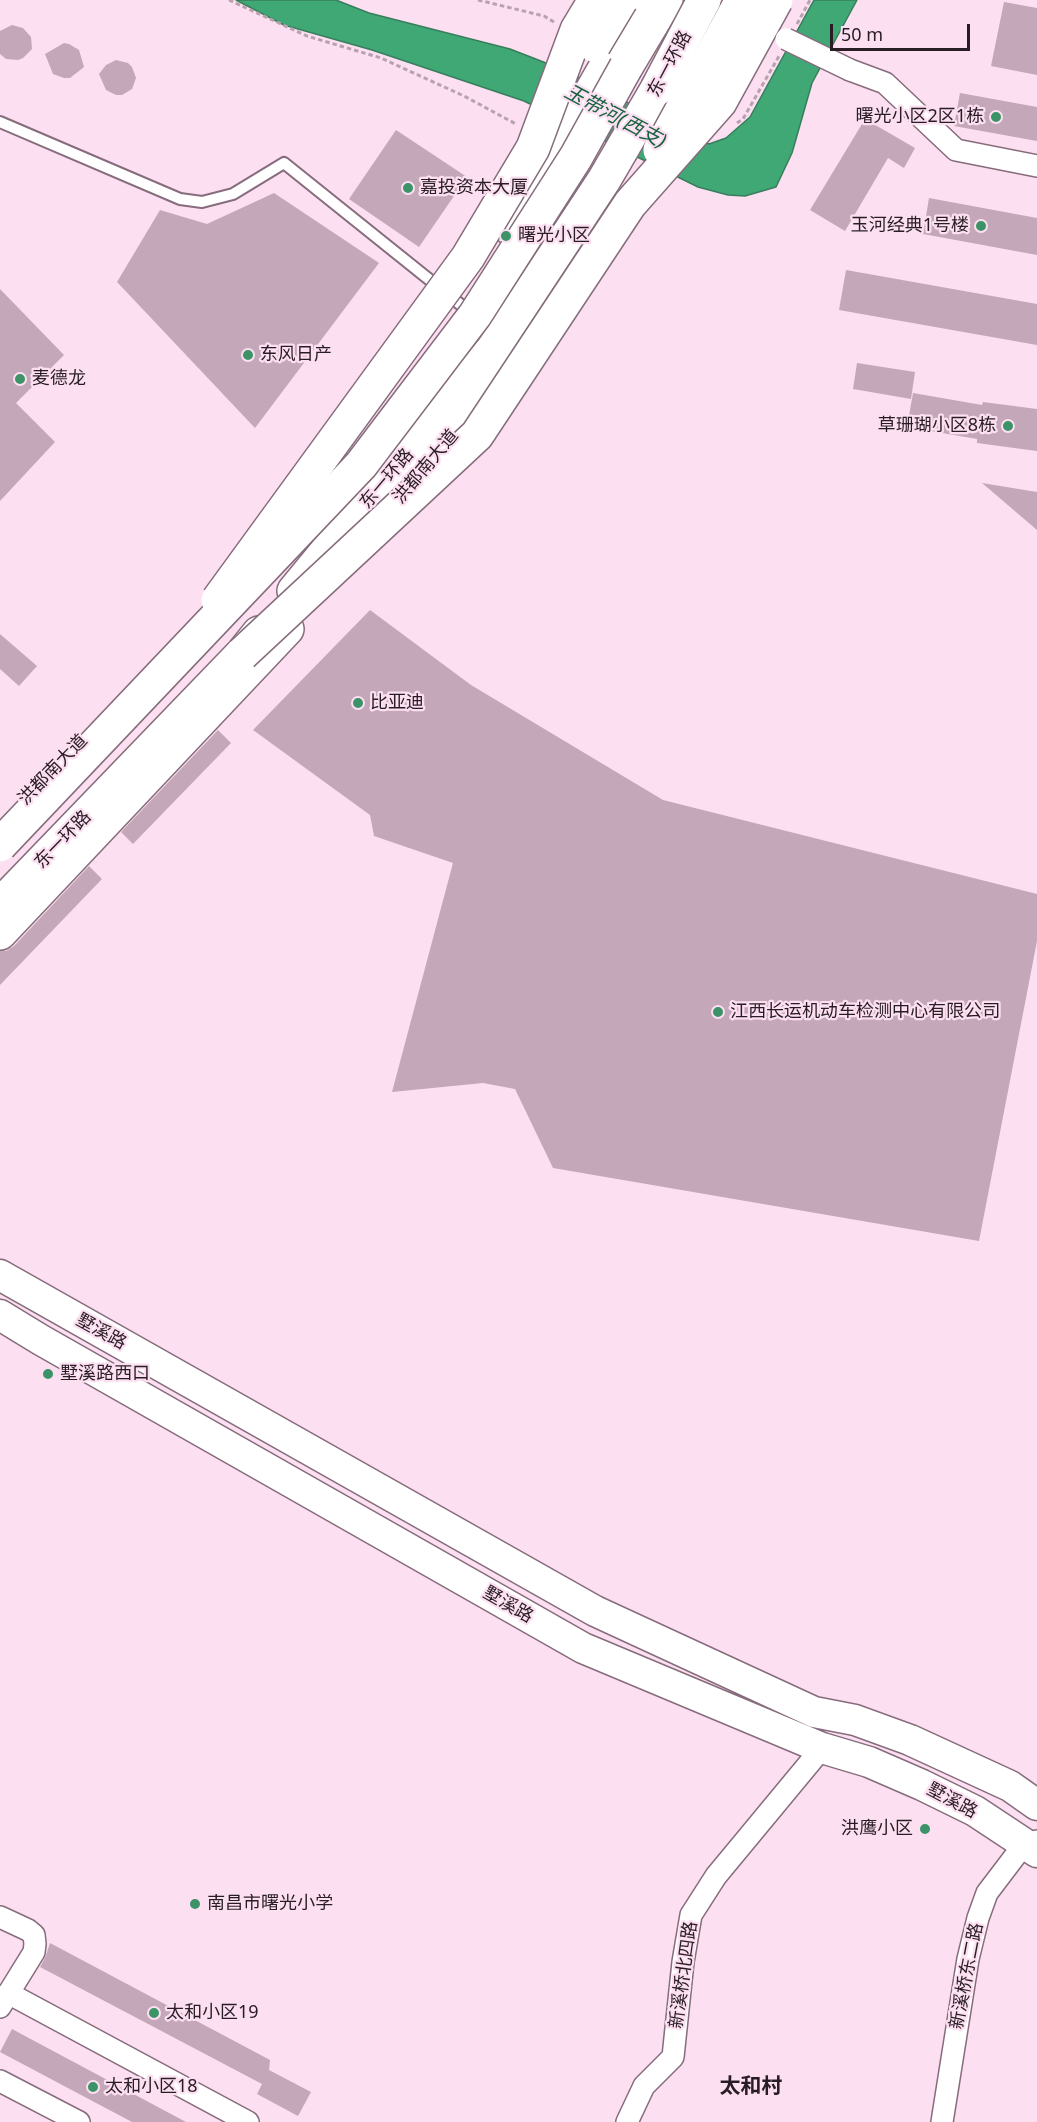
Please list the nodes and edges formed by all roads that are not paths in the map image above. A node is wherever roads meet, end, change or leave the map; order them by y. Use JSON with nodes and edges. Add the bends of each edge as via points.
{"nodes":[{"id":1,"x":595,"y":0,"type":"edge"},
{"id":2,"x":621,"y":0,"type":"edge"},
{"id":3,"x":644,"y":0,"type":"edge"},
{"id":4,"x":666,"y":0,"type":"edge"},
{"id":5,"x":776,"y":0,"type":"edge"},
{"id":6,"x":726,"y":3,"type":"edge"},
{"id":7,"x":0,"y":122,"type":"edge"},
{"id":8,"x":538,"y":141,"type":"junction"},
{"id":9,"x":1037,"y":166,"type":"edge"},
{"id":10,"x":625,"y":201,"type":"junction"},
{"id":11,"x":466,"y":309,"type":"junction"},
{"id":12,"x":242,"y":654,"type":"junction"},
{"id":13,"x":162,"y":675,"type":"junction"},
{"id":14,"x":0,"y":825,"type":"edge"},
{"id":15,"x":0,"y":845,"type":"edge"},
{"id":16,"x":0,"y":905,"type":"edge"},
{"id":17,"x":0,"y":933,"type":"edge"},
{"id":18,"x":0,"y":1275,"type":"edge"},
{"id":19,"x":0,"y":1315,"type":"edge"},
{"id":20,"x":822,"y":1748,"type":"junction"},
{"id":21,"x":1037,"y":1805,"type":"edge"},
{"id":22,"x":1033,"y":1845,"type":"edge"},
{"id":23,"x":0,"y":1917,"type":"edge"},
{"id":24,"x":4,"y":2000,"type":"edge"},
{"id":25,"x":0,"y":2081,"type":"edge"},
{"id":26,"x":79,"y":2122,"type":"edge"},
{"id":27,"x":248,"y":2122,"type":"edge"},
{"id":28,"x":627,"y":2122,"type":"edge"},
{"id":29,"x":942,"y":2122,"type":"edge"}],
"edges":[{"from":1,"to":8,"type":"main road","bridge":true,"via":[[577,30]]},
{"from":2,"to":8,"type":"main road","bridge":true},
{"from":3,"to":8,"type":"main road","name":"洪都南大道","via":[[610,59]]},
{"from":4,"to":13,"type":"main road","name":"东一环路","bridge":true,"via":[[576,157],[475,315],[361,465]]},
{"from":5,"to":10,"type":"main road","bridge":true,"via":[[720,102]]},
{"from":6,"to":9,"type":"street","bridge":true,"via":[[786,39],[885,83],[956,150]]},
{"from":6,"to":10,"type":"main road","bridge":true},
{"from":6,"to":10,"type":"main road","name":"洪都南大道"},
{"from":6,"to":12,"type":"main road","name":"东一环路","bridge":true,"via":[[657,89],[604,180],[493,350]]},
{"from":7,"to":11,"type":"lane","via":[[180,199],[202,202],[232,194],[284,163]]},
{"from":8,"to":11,"type":"main road","name":"洪都南大道"},
{"from":8,"to":13,"type":"main road","bridge":true,"via":[[468,257]]},
{"from":10,"to":12,"type":"main road","bridge":true,"via":[[477,435]]},
{"from":10,"to":17,"type":"main road","name":"洪都南大道","via":[[445,447],[267,652]]},
{"from":11,"to":14,"type":"main road","name":"洪都南大道","via":[[385,416],[268,550]]},
{"from":12,"to":16,"type":"main road","name":"东一环路"},
{"from":13,"to":15,"type":"main road","name":"东一环路","bridge":true},
{"from":18,"to":21,"type":"street","name":"墅溪路","via":[[595,1611],[814,1712],[855,1720],[910,1740],[1010,1786]]},
{"from":19,"to":20,"type":"street","name":"墅溪路","via":[[583,1648]]},
{"from":20,"to":22,"type":"street","name":"墅溪路","via":[[869,1762],[922,1785]]},
{"from":20,"to":28,"type":"street","name":"新溪桥北四路","via":[[716,1876],[691,1915],[673,2057],[644,2086]]},
{"from":22,"to":29,"type":"street","name":"新溪桥东二路","via":[[987,1893],[978,1918]]},
{"from":23,"to":24,"type":"street","via":[[34,1935],[33,1952]]},
{"from":24,"to":27,"type":"street"},
{"from":25,"to":26,"type":"street"}]}
